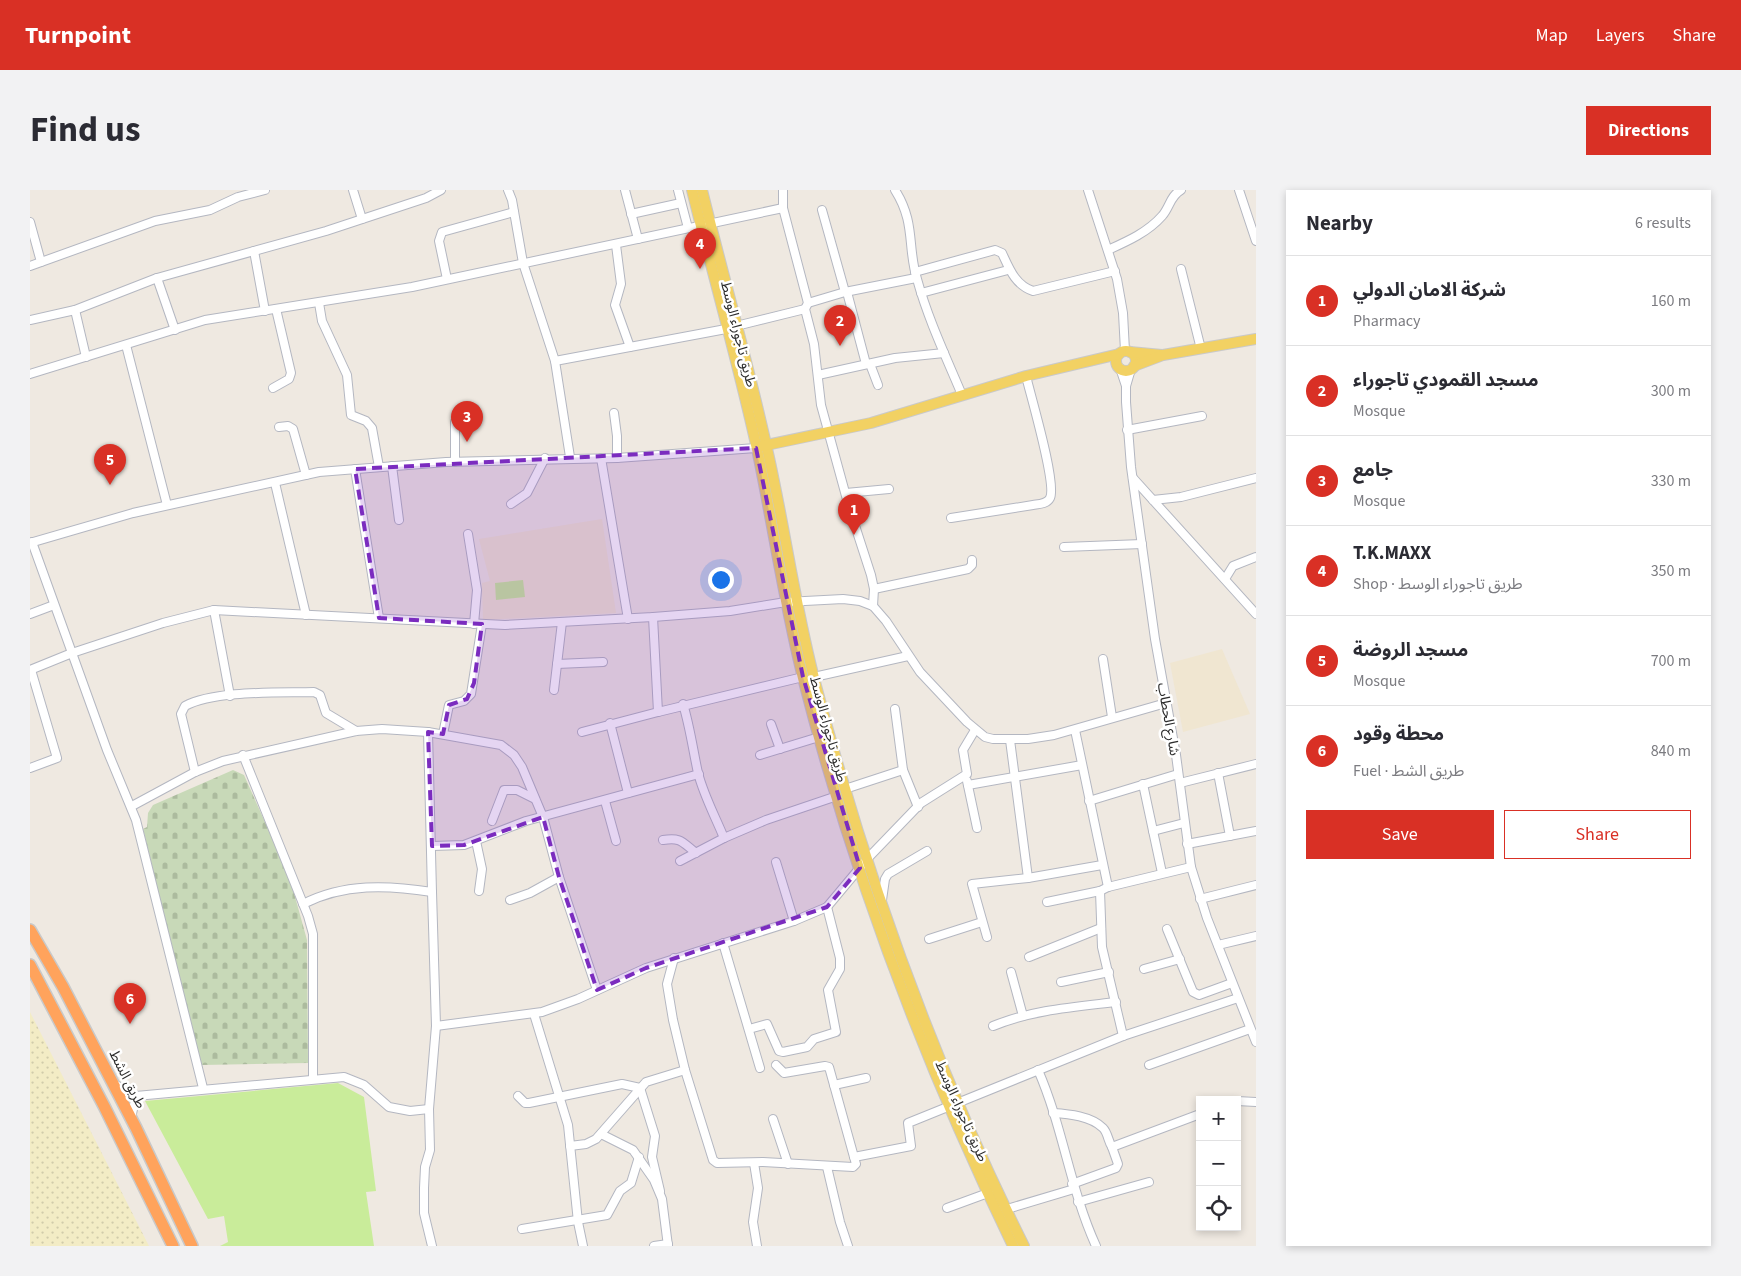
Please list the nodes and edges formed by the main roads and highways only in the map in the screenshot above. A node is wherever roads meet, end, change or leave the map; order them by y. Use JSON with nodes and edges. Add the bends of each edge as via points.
{"nodes":[{"id":1,"x":692,"y":190,"type":"edge"},
{"id":2,"x":702,"y":190,"type":"edge"},
{"id":3,"x":706,"y":225,"type":"junction"},
{"id":4,"x":1256,"y":338,"type":"edge"},
{"id":5,"x":1125,"y":353,"type":"junction"},
{"id":6,"x":1163,"y":356,"type":"junction"},
{"id":7,"x":1091,"y":362,"type":"junction"},
{"id":8,"x":1118,"y":367,"type":"junction"},
{"id":9,"x":1132,"y":368,"type":"junction"},
{"id":10,"x":762,"y":446,"type":"junction"},
{"id":11,"x":791,"y":601,"type":"junction"},
{"id":12,"x":30,"y":930,"type":"edge"},
{"id":13,"x":30,"y":965,"type":"edge"},
{"id":14,"x":953,"y":1105,"type":"junction"},
{"id":15,"x":173,"y":1246,"type":"edge"},
{"id":16,"x":192,"y":1246,"type":"edge"},
{"id":17,"x":1013,"y":1246,"type":"edge"},
{"id":18,"x":1024,"y":1246,"type":"edge"}],
"edges":[{"from":1,"to":3,"type":"main road"},
{"from":2,"to":3,"type":"main road","name":"طريق تاجوراء الوسط"},
{"from":3,"to":10,"type":"main road","name":"طريق تاجوراء الوسط"},
{"from":4,"to":6,"type":"main road"},
{"from":5,"to":6,"type":"main road"},
{"from":5,"to":7,"type":"main road"},
{"from":5,"to":8,"type":"main road","via":[[1116,360]]},
{"from":5,"to":9,"type":"main road","via":[[1135,358]]},
{"from":6,"to":9,"type":"main road"},
{"from":7,"to":8,"type":"main road"},
{"from":7,"to":10,"type":"main road","via":[[1026,376],[828,433]]},
{"from":8,"to":9,"type":"main road"},
{"from":10,"to":11,"type":"main road","name":"طريق تاجوراء الوسط"},
{"from":11,"to":14,"type":"main road","name":"طريق تاجوراء الوسط","via":[[845,789]]},
{"from":11,"to":14,"type":"main road","via":[[803,677],[860,868],[921,1042]]},
{"from":12,"to":16,"type":"highway","name":"طريق الشط","via":[[112,1081]]},
{"from":13,"to":15,"type":"highway"},
{"from":14,"to":17,"type":"main road"},
{"from":14,"to":18,"type":"main road","name":"طريق تاجوراء الوسط"}]}
